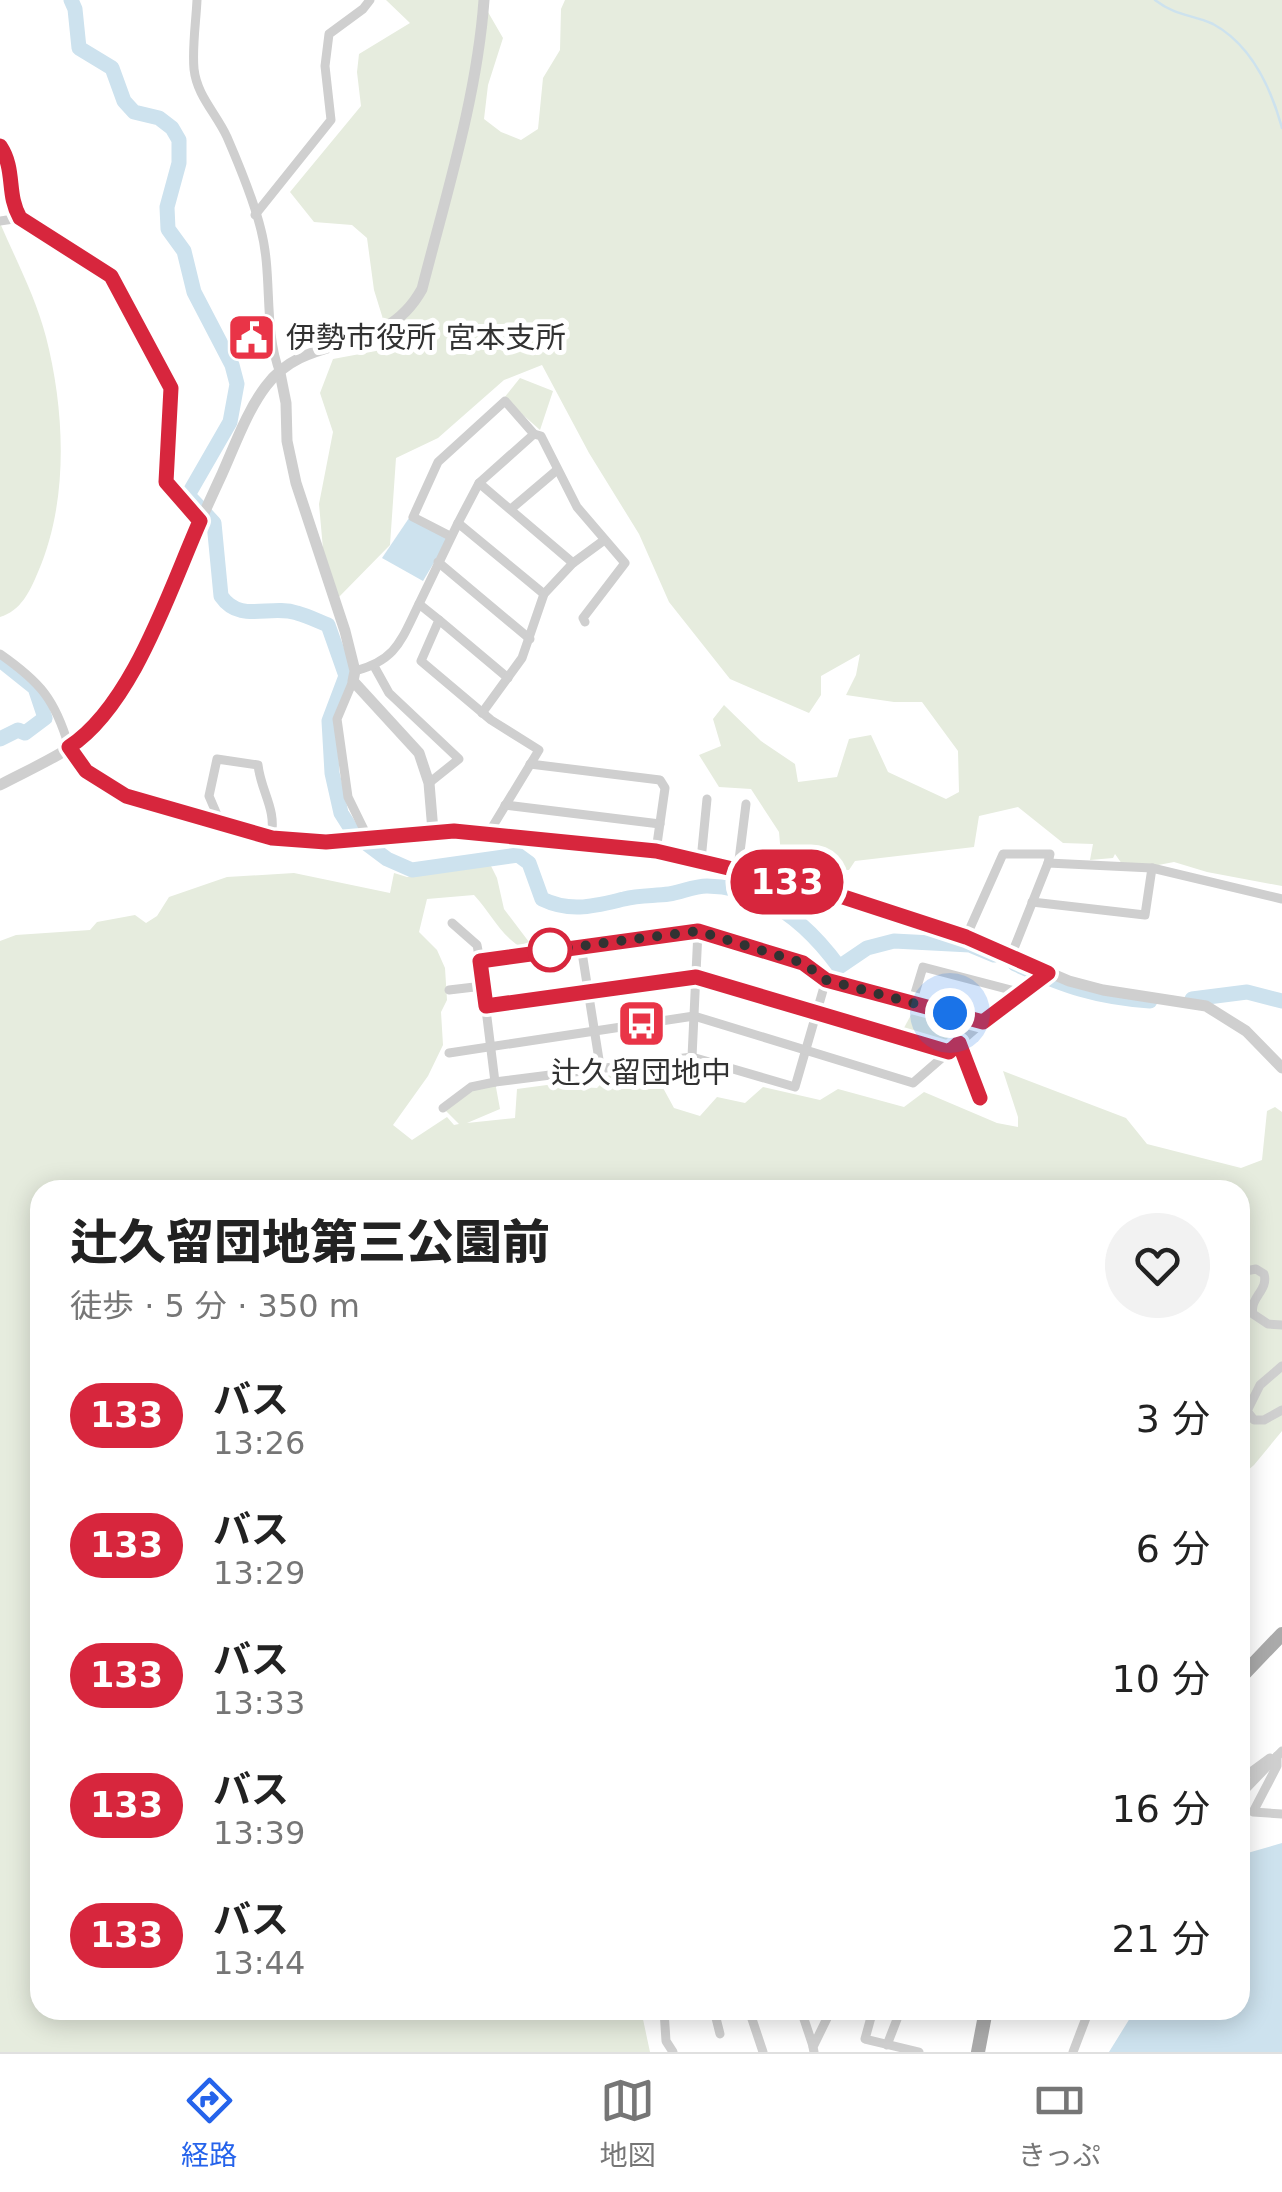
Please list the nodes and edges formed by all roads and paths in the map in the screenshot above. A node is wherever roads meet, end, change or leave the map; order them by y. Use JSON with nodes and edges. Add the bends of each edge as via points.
{"nodes":[{"id":1,"x":197,"y":0,"type":"edge"},
{"id":2,"x":370,"y":0,"type":"edge"},
{"id":3,"x":484,"y":0,"type":"edge"},
{"id":4,"x":0,"y":146,"type":"edge"},
{"id":5,"x":255,"y":215,"type":"junction"},
{"id":6,"x":20,"y":218,"type":"junction"},
{"id":7,"x":0,"y":221,"type":"edge"},
{"id":8,"x":280,"y":373,"type":"junction"},
{"id":9,"x":534,"y":434,"type":"junction"},
{"id":10,"x":557,"y":470,"type":"junction"},
{"id":11,"x":479,"y":483,"type":"junction"},
{"id":12,"x":511,"y":510,"type":"junction"},
{"id":13,"x":204,"y":512,"type":"junction"},
{"id":14,"x":458,"y":522,"type":"junction"},
{"id":15,"x":450,"y":536,"type":"junction"},
{"id":16,"x":602,"y":540,"type":"junction"},
{"id":17,"x":438,"y":562,"type":"junction"},
{"id":18,"x":573,"y":563,"type":"junction"},
{"id":19,"x":544,"y":594,"type":"junction"},
{"id":20,"x":418,"y":604,"type":"junction"},
{"id":21,"x":439,"y":620,"type":"junction"},
{"id":22,"x":585,"y":622,"type":"dead end"},
{"id":23,"x":530,"y":638,"type":"junction"},
{"id":24,"x":0,"y":654,"type":"edge"},
{"id":25,"x":374,"y":666,"type":"junction"},
{"id":26,"x":354,"y":676,"type":"junction"},
{"id":27,"x":508,"y":678,"type":"junction"},
{"id":28,"x":482,"y":713,"type":"junction"},
{"id":29,"x":69,"y":747,"type":"junction"},
{"id":30,"x":530,"y":764,"type":"junction"},
{"id":31,"x":429,"y":782,"type":"junction"},
{"id":32,"x":0,"y":785,"type":"edge"},
{"id":33,"x":708,"y":799,"type":"dead end"},
{"id":34,"x":746,"y":804,"type":"dead end"},
{"id":35,"x":505,"y":805,"type":"junction"},
{"id":36,"x":221,"y":824,"type":"junction"},
{"id":37,"x":660,"y":824,"type":"junction"},
{"id":38,"x":433,"y":831,"type":"junction"},
{"id":39,"x":488,"y":834,"type":"junction"},
{"id":40,"x":272,"y":838,"type":"junction"},
{"id":41,"x":368,"y":838,"type":"junction"},
{"id":42,"x":656,"y":851,"type":"junction"},
{"id":43,"x":701,"y":860,"type":"junction"},
{"id":44,"x":1048,"y":863,"type":"junction"},
{"id":45,"x":738,"y":868,"type":"junction"},
{"id":46,"x":1152,"y":868,"type":"junction"},
{"id":47,"x":1282,"y":899,"type":"edge"},
{"id":48,"x":1032,"y":902,"type":"junction"},
{"id":49,"x":452,"y":923,"type":"dead end"},
{"id":50,"x":698,"y":931,"type":"junction"},
{"id":51,"x":966,"y":937,"type":"junction"},
{"id":52,"x":581,"y":946,"type":"junction"},
{"id":53,"x":1011,"y":956,"type":"junction"},
{"id":54,"x":480,"y":961,"type":"junction"},
{"id":55,"x":1044,"y":976,"type":"junction"},
{"id":56,"x":696,"y":977,"type":"junction"},
{"id":57,"x":826,"y":980,"type":"junction"},
{"id":58,"x":483,"y":986,"type":"junction"},
{"id":59,"x":450,"y":990,"type":"dead end"},
{"id":60,"x":588,"y":992,"type":"junction"},
{"id":61,"x":1022,"y":993,"type":"junction"},
{"id":62,"x":912,"y":1003,"type":"junction"},
{"id":63,"x":486,"y":1006,"type":"junction"},
{"id":64,"x":816,"y":1012,"type":"junction"},
{"id":65,"x":694,"y":1016,"type":"junction"},
{"id":66,"x":983,"y":1022,"type":"junction"},
{"id":67,"x":594,"y":1031,"type":"junction"},
{"id":68,"x":959,"y":1043,"type":"junction"},
{"id":69,"x":490,"y":1045,"type":"junction"},
{"id":70,"x":806,"y":1049,"type":"junction"},
{"id":71,"x":449,"y":1052,"type":"dead end"},
{"id":72,"x":949,"y":1052,"type":"junction"},
{"id":73,"x":692,"y":1057,"type":"junction"},
{"id":74,"x":600,"y":1066,"type":"junction"},
{"id":75,"x":1282,"y":1068,"type":"edge"},
{"id":76,"x":494,"y":1082,"type":"junction"},
{"id":77,"x":687,"y":1085,"type":"dead end"},
{"id":78,"x":980,"y":1098,"type":"dead end"},
{"id":79,"x":443,"y":1108,"type":"dead end"},
{"id":80,"x":1250,"y":1269,"type":"edge"},
{"id":81,"x":1282,"y":1325,"type":"edge"},
{"id":82,"x":1282,"y":1366,"type":"edge"},
{"id":83,"x":1250,"y":1405,"type":"edge"},
{"id":84,"x":1282,"y":1410,"type":"edge"},
{"id":85,"x":1250,"y":1415,"type":"edge"},
{"id":86,"x":1282,"y":1634,"type":"edge"},
{"id":87,"x":1250,"y":1668,"type":"edge"},
{"id":88,"x":1280,"y":1754,"type":"edge"},
{"id":89,"x":1250,"y":1772,"type":"edge"},
{"id":90,"x":1250,"y":1784,"type":"edge"},
{"id":91,"x":1282,"y":1814,"type":"edge"},
{"id":92,"x":665,"y":2020,"type":"edge"},
{"id":93,"x":716,"y":2020,"type":"edge"},
{"id":94,"x":752,"y":2020,"type":"edge"},
{"id":95,"x":804,"y":2020,"type":"edge"},
{"id":96,"x":826,"y":2020,"type":"edge"},
{"id":97,"x":871,"y":2020,"type":"edge"},
{"id":98,"x":897,"y":2020,"type":"edge"},
{"id":99,"x":984,"y":2020,"type":"edge"},
{"id":100,"x":1085,"y":2020,"type":"edge"},
{"id":101,"x":720,"y":2034,"type":"dead end"},
{"id":102,"x":887,"y":2044,"type":"junction"},
{"id":103,"x":813,"y":2049,"type":"edge"},
{"id":104,"x":905,"y":2050,"type":"edge"},
{"id":105,"x":673,"y":2052,"type":"edge"},
{"id":106,"x":762,"y":2052,"type":"edge"},
{"id":107,"x":919,"y":2052,"type":"edge"},
{"id":108,"x":978,"y":2052,"type":"edge"},
{"id":109,"x":1072,"y":2052,"type":"edge"}],
"edges":[{"from":1,"to":5,"type":"street","via":[[194,68],[201,94],[246,178]]},
{"from":2,"to":5,"type":"street","via":[[329,34],[330,120]]},
{"from":3,"to":8,"type":"street","via":[[457,146],[412,309],[384,330],[307,355]]},
{"from":4,"to":6,"type":"street","via":[[13,174],[12,205]]},
{"from":5,"to":8,"type":"street"},
{"from":6,"to":7,"type":"street"},
{"from":6,"to":13,"type":"street","via":[[111,276],[171,388],[166,482]]},
{"from":8,"to":13,"type":"street","via":[[256,403]]},
{"from":8,"to":26,"type":"street","via":[[296,484]]},
{"from":9,"to":10,"type":"street"},
{"from":9,"to":11,"type":"street"},
{"from":9,"to":15,"type":"street","via":[[505,401],[438,462],[412,517]]},
{"from":10,"to":12,"type":"street"},
{"from":10,"to":16,"type":"street"},
{"from":11,"to":12,"type":"street"},
{"from":11,"to":14,"type":"street"},
{"from":12,"to":18,"type":"street"},
{"from":13,"to":29,"type":"street","via":[[128,681],[96,727]]},
{"from":14,"to":15,"type":"street"},
{"from":14,"to":19,"type":"street"},
{"from":15,"to":17,"type":"street"},
{"from":16,"to":18,"type":"street"},
{"from":16,"to":22,"type":"street","via":[[624,564]]},
{"from":17,"to":20,"type":"street"},
{"from":17,"to":23,"type":"street"},
{"from":18,"to":19,"type":"street"},
{"from":19,"to":23,"type":"street"},
{"from":20,"to":21,"type":"street"},
{"from":20,"to":25,"type":"street","via":[[396,652]]},
{"from":21,"to":27,"type":"street"},
{"from":21,"to":28,"type":"street","via":[[421,661]]},
{"from":23,"to":27,"type":"street"},
{"from":24,"to":29,"type":"street","via":[[40,684]]},
{"from":25,"to":26,"type":"street"},
{"from":25,"to":31,"type":"street","via":[[390,693],[459,759]]},
{"from":26,"to":31,"type":"street","via":[[372,705],[414,746]]},
{"from":26,"to":41,"type":"street","via":[[337,719],[348,797]]},
{"from":27,"to":28,"type":"street"},
{"from":28,"to":30,"type":"street","via":[[539,750]]},
{"from":29,"to":32,"type":"street"},
{"from":29,"to":36,"type":"street","via":[[86,771],[118,792]]},
{"from":30,"to":35,"type":"street"},
{"from":30,"to":37,"type":"street","via":[[660,780]]},
{"from":31,"to":38,"type":"street"},
{"from":33,"to":43,"type":"street"},
{"from":34,"to":45,"type":"street"},
{"from":35,"to":37,"type":"street"},
{"from":35,"to":39,"type":"street"},
{"from":36,"to":40,"type":"street"},
{"from":36,"to":40,"type":"street","via":[[209,796],[218,759],[249,762],[258,765],[272,806]]},
{"from":37,"to":42,"type":"street"},
{"from":38,"to":39,"type":"street"},
{"from":38,"to":41,"type":"street"},
{"from":39,"to":42,"type":"street"},
{"from":40,"to":41,"type":"street"},
{"from":42,"to":43,"type":"street"},
{"from":43,"to":45,"type":"street"},
{"from":44,"to":46,"type":"street"},
{"from":44,"to":48,"type":"street"},
{"from":44,"to":51,"type":"street","via":[[1050,854],[1004,854]]},
{"from":45,"to":51,"type":"street"},
{"from":46,"to":47,"type":"street"},
{"from":46,"to":48,"type":"street","via":[[1144,914]]},
{"from":48,"to":53,"type":"street"},
{"from":49,"to":54,"type":"street","via":[[476,945]]},
{"from":50,"to":52,"type":"street"},
{"from":50,"to":56,"type":"street"},
{"from":50,"to":57,"type":"street","via":[[803,963]]},
{"from":51,"to":53,"type":"street"},
{"from":52,"to":54,"type":"street"},
{"from":52,"to":60,"type":"street"},
{"from":53,"to":55,"type":"street"},
{"from":54,"to":58,"type":"street"},
{"from":55,"to":61,"type":"street"},
{"from":55,"to":75,"type":"street","via":[[1206,1006],[1246,1031]]},
{"from":56,"to":60,"type":"street"},
{"from":56,"to":64,"type":"street"},
{"from":56,"to":65,"type":"street"},
{"from":57,"to":62,"type":"street"},
{"from":57,"to":64,"type":"street"},
{"from":58,"to":59,"type":"street"},
{"from":58,"to":63,"type":"street"},
{"from":60,"to":63,"type":"street"},
{"from":60,"to":67,"type":"street"},
{"from":61,"to":62,"type":"street","via":[[922,968]]},
{"from":61,"to":66,"type":"street"},
{"from":62,"to":66,"type":"street"},
{"from":63,"to":69,"type":"street"},
{"from":64,"to":70,"type":"street"},
{"from":64,"to":72,"type":"street"},
{"from":65,"to":67,"type":"street"},
{"from":65,"to":70,"type":"street"},
{"from":65,"to":73,"type":"street"},
{"from":66,"to":68,"type":"street"},
{"from":67,"to":69,"type":"street"},
{"from":67,"to":74,"type":"street"},
{"from":68,"to":72,"type":"street"},
{"from":68,"to":78,"type":"street"},
{"from":69,"to":71,"type":"street"},
{"from":69,"to":76,"type":"street"},
{"from":70,"to":72,"type":"street","via":[[914,1083]]},
{"from":70,"to":73,"type":"street","via":[[795,1088]]},
{"from":73,"to":74,"type":"street"},
{"from":73,"to":77,"type":"street"},
{"from":74,"to":76,"type":"street"},
{"from":76,"to":79,"type":"street","via":[[471,1086]]},
{"from":80,"to":81,"type":"street","via":[[1264,1274],[1252,1314]]},
{"from":82,"to":83,"type":"street"},
{"from":84,"to":85,"type":"street","via":[[1264,1420]]},
{"from":86,"to":87,"type":"main road"},
{"from":88,"to":89,"type":"street"},
{"from":88,"to":90,"type":"street"},
{"from":88,"to":91,"type":"street","via":[[1254,1812]]},
{"from":92,"to":105,"type":"street"},
{"from":93,"to":101,"type":"street"},
{"from":94,"to":106,"type":"street"},
{"from":95,"to":103,"type":"street"},
{"from":96,"to":103,"type":"street"},
{"from":97,"to":102,"type":"street","via":[[866,2039]]},
{"from":98,"to":102,"type":"street"},
{"from":99,"to":108,"type":"main road"},
{"from":100,"to":109,"type":"street"},
{"from":102,"to":104,"type":"street"},
{"from":104,"to":107,"type":"street"}]}
